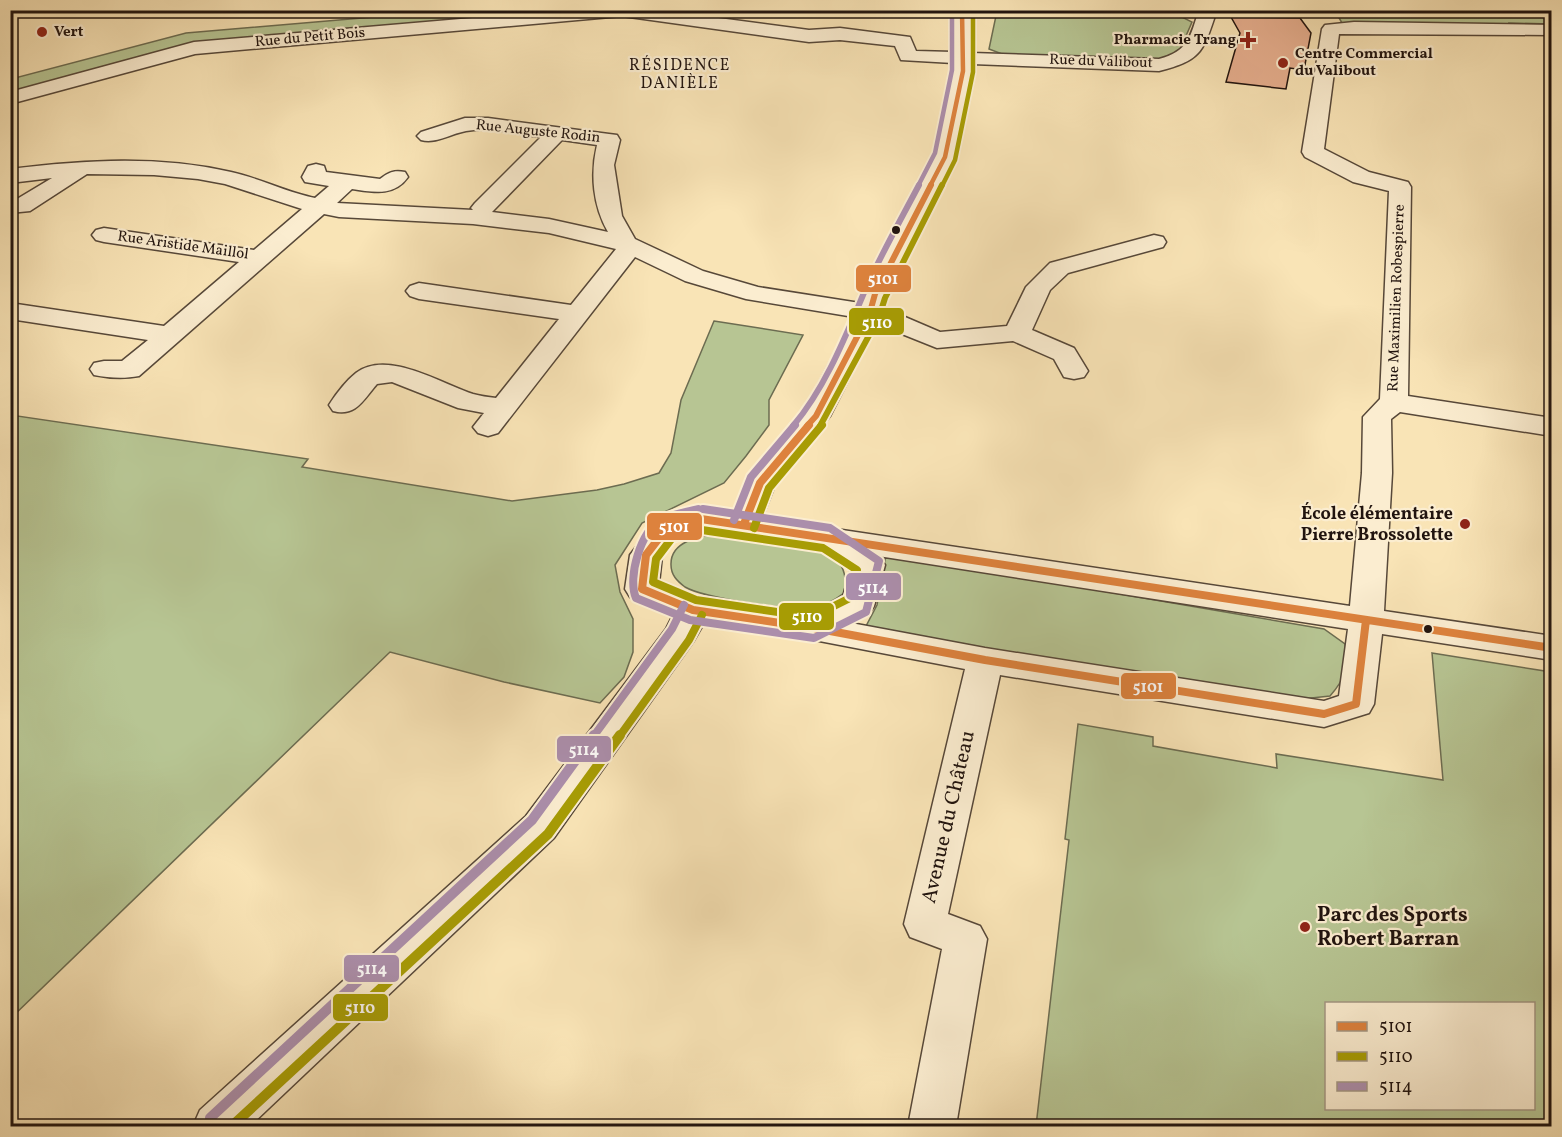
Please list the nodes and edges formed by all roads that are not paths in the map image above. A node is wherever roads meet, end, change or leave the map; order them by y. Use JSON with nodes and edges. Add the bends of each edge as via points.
{"nodes":[{"id":1,"x":962,"y":14,"type":"edge"},
{"id":2,"x":1206,"y":17,"type":"edge"},
{"id":3,"x":1551,"y":30,"type":"edge"},
{"id":4,"x":962,"y":57,"type":"junction"},
{"id":5,"x":10,"y":98,"type":"edge"},
{"id":6,"x":557,"y":133,"type":"junction"},
{"id":7,"x":428,"y":136,"type":"dead end"},
{"id":8,"x":84,"y":166,"type":"junction"},
{"id":9,"x":316,"y":171,"type":"dead end"},
{"id":10,"x":10,"y":176,"type":"edge"},
{"id":11,"x":397,"y":177,"type":"dead end"},
{"id":12,"x":347,"y":182,"type":"junction"},
{"id":13,"x":10,"y":206,"type":"edge"},
{"id":14,"x":322,"y":206,"type":"junction"},
{"id":15,"x":483,"y":208,"type":"dead end"},
{"id":16,"x":610,"y":216,"type":"junction"},
{"id":17,"x":585,"y":233,"type":"junction"},
{"id":18,"x":104,"y":235,"type":"dead end"},
{"id":19,"x":1154,"y":242,"type":"dead end"},
{"id":20,"x":628,"y":245,"type":"junction"},
{"id":21,"x":261,"y":258,"type":"junction"},
{"id":22,"x":419,"y":291,"type":"dead end"},
{"id":23,"x":10,"y":311,"type":"edge"},
{"id":24,"x":870,"y":312,"type":"junction"},
{"id":25,"x":578,"y":314,"type":"junction"},
{"id":26,"x":38,"y":315,"type":"junction"},
{"id":27,"x":1017,"y":333,"type":"junction"},
{"id":28,"x":10,"y":334,"type":"edge"},
{"id":29,"x":170,"y":335,"type":"junction"},
{"id":30,"x":104,"y":369,"type":"dead end"},
{"id":31,"x":1074,"y":370,"type":"dead end"},
{"id":32,"x":1394,"y":402,"type":"junction"},
{"id":33,"x":343,"y":405,"type":"dead end"},
{"id":34,"x":1551,"y":427,"type":"edge"},
{"id":35,"x":744,"y":524,"type":"junction"},
{"id":36,"x":827,"y":538,"type":"junction"},
{"id":37,"x":693,"y":610,"type":"junction"},
{"id":38,"x":1366,"y":620,"type":"junction"},
{"id":39,"x":814,"y":628,"type":"junction"},
{"id":40,"x":1551,"y":648,"type":"edge"},
{"id":41,"x":984,"y":660,"type":"junction"},
{"id":42,"x":217,"y":1126,"type":"edge"},
{"id":43,"x":932,"y":1126,"type":"edge"}],
"edges":[{"from":1,"to":4,"type":"street"},
{"from":2,"to":4,"type":"street","name":"Rue du Valibout","via":[[1197,46],[1188,56],[1159,65]]},
{"from":3,"to":32,"type":"street","name":"Rue Maximilien Robespierre","via":[[1354,27],[1324,22],[1313,152],[1361,177],[1400,187]]},
{"from":4,"to":5,"type":"street","name":"Rue du Petit Bois","via":[[908,56],[903,41],[840,34],[808,36],[622,11],[194,48]]},
{"from":4,"to":24,"type":"street","via":[[963,71],[945,157],[875,294]]},
{"from":6,"to":7,"type":"street","name":"Rue Auguste Rodin","via":[[465,124]]},
{"from":6,"to":15,"type":"street"},
{"from":6,"to":16,"type":"street","name":"Rue Auguste Rodin","via":[[609,140],[603,165]]},
{"from":8,"to":10,"type":"street"},
{"from":8,"to":13,"type":"street","via":[[22,206]]},
{"from":8,"to":14,"type":"street","via":[[198,172]]},
{"from":9,"to":12,"type":"street","via":[[313,177]]},
{"from":11,"to":12,"type":"street","via":[[385,186]]},
{"from":12,"to":14,"type":"street"},
{"from":14,"to":17,"type":"street","via":[[473,217]]},
{"from":14,"to":21,"type":"street","name":"Rue Aristide Maillol"},
{"from":16,"to":17,"type":"street"},
{"from":16,"to":20,"type":"street","name":"Rue Auguste Rodin"},
{"from":17,"to":20,"type":"street"},
{"from":18,"to":21,"type":"street","name":"Rue Aristide Maillol"},
{"from":19,"to":27,"type":"street","via":[[1059,268],[1039,287]]},
{"from":20,"to":24,"type":"street","via":[[694,276],[755,294]]},
{"from":20,"to":25,"type":"street"},
{"from":21,"to":29,"type":"street","name":"Rue Aristide Maillol"},
{"from":22,"to":25,"type":"street"},
{"from":23,"to":26,"type":"street"},
{"from":24,"to":27,"type":"street","via":[[937,340]]},
{"from":24,"to":35,"type":"street","via":[[816,416],[760,483]]},
{"from":25,"to":33,"type":"street","via":[[496,418],[468,402],[396,374],[366,369],[367,378]]},
{"from":26,"to":28,"type":"street"},
{"from":26,"to":29,"type":"street"},
{"from":27,"to":31,"type":"street","via":[[1064,354]]},
{"from":29,"to":30,"type":"street","name":"Rue Aristide Maillol","via":[[129,370]]},
{"from":32,"to":34,"type":"street"},
{"from":32,"to":38,"type":"street","name":"Rue Maximilien Robespierre","via":[[1377,417],[1377,473]]},
{"from":35,"to":36,"type":"street"},
{"from":35,"to":37,"type":"street","via":[[701,519],[666,529],[646,555],[642,589]]},
{"from":36,"to":38,"type":"street"},
{"from":36,"to":39,"type":"street","via":[[869,565],[857,606]]},
{"from":37,"to":39,"type":"street"},
{"from":37,"to":42,"type":"street","via":[[681,634],[540,827]]},
{"from":38,"to":40,"type":"street"},
{"from":38,"to":41,"type":"street","name":"Rue Maximilien Robespierre","via":[[1356,704],[1324,714]]},
{"from":39,"to":41,"type":"street"},
{"from":41,"to":43,"type":"street","name":"Avenue du Château","via":[[925,924],[964,939]]}]}
